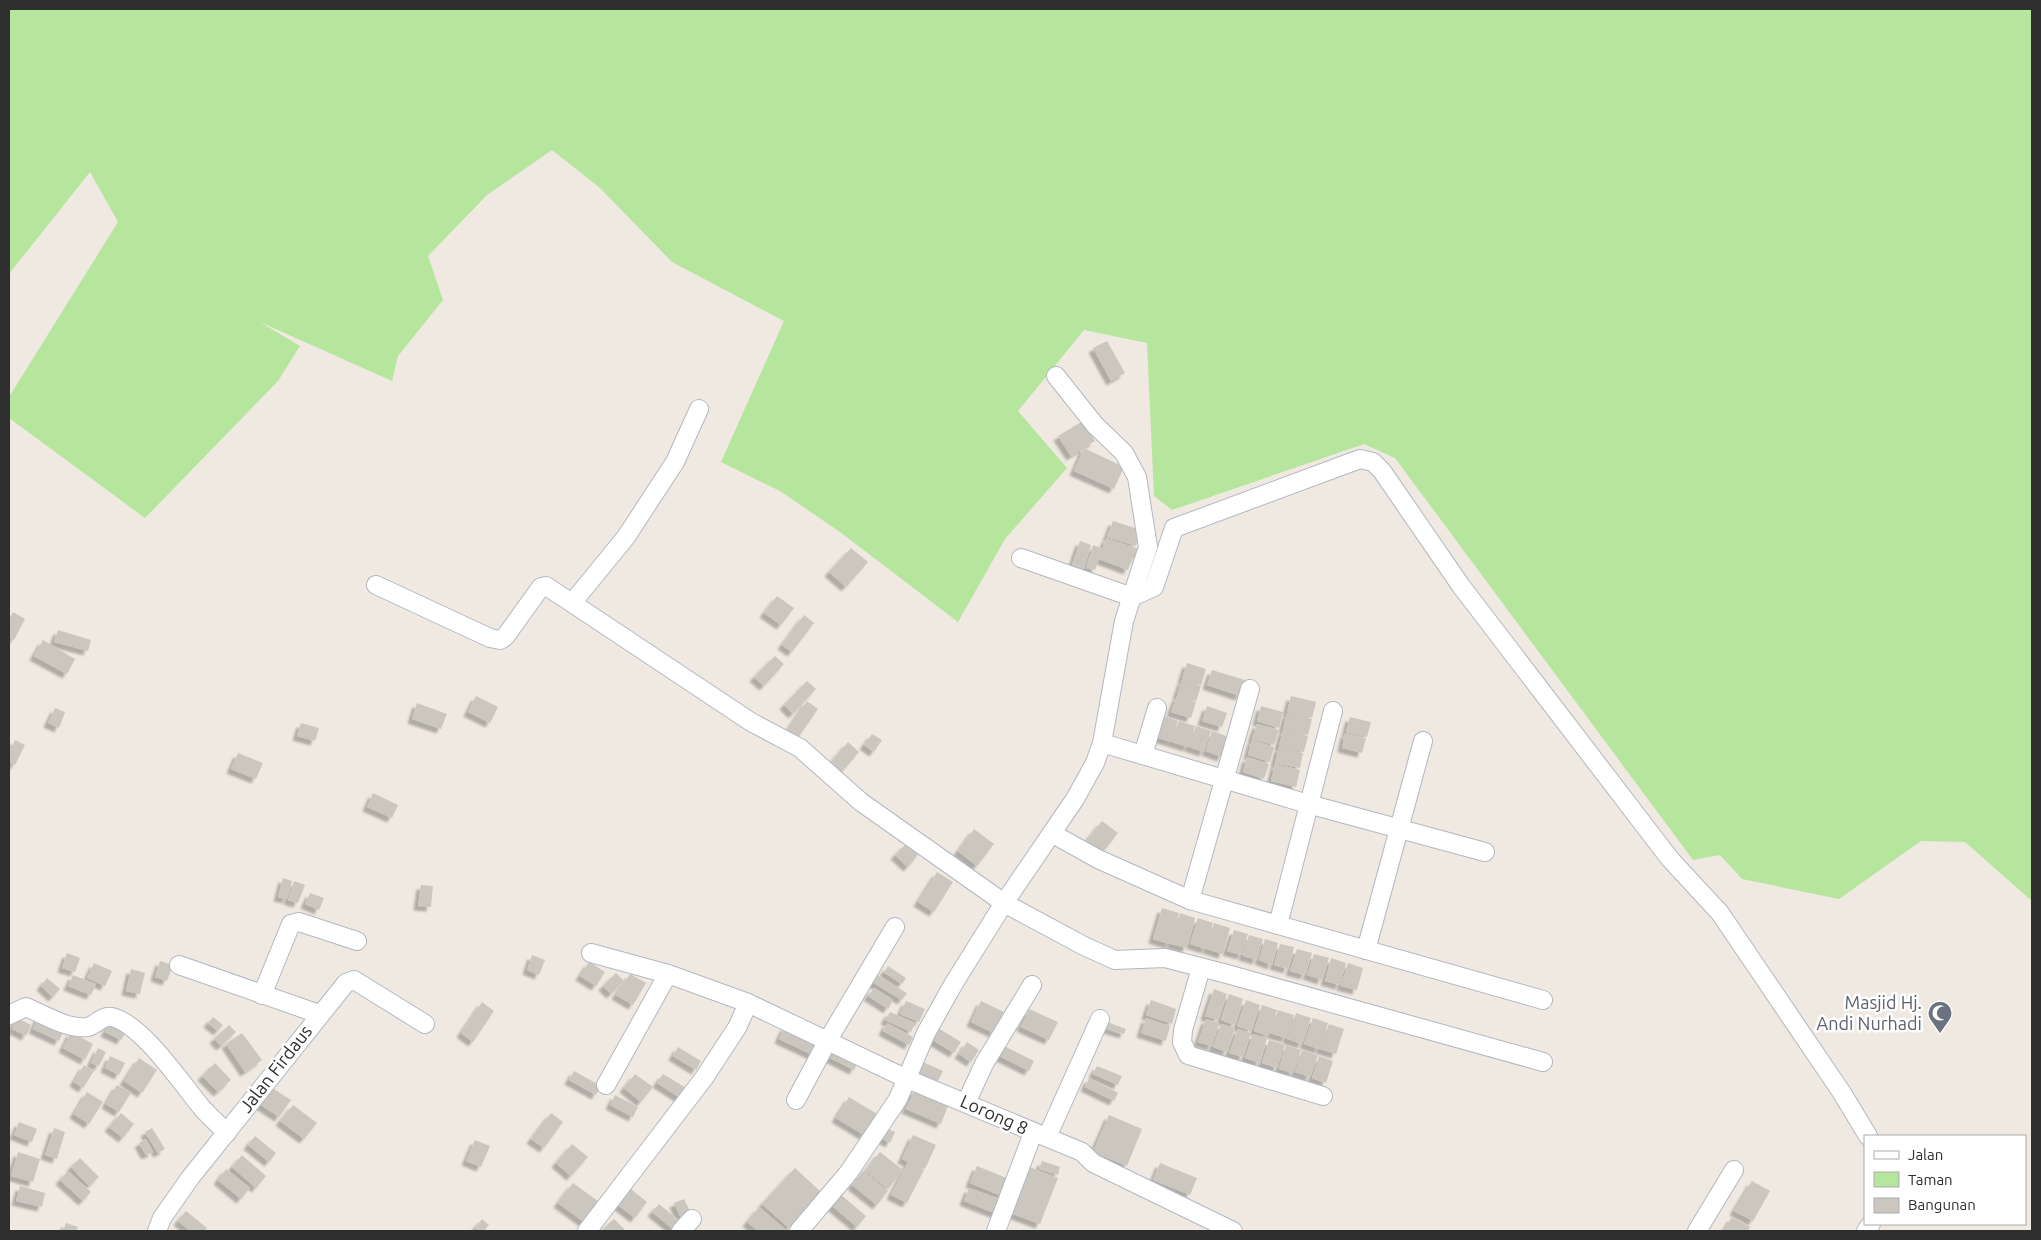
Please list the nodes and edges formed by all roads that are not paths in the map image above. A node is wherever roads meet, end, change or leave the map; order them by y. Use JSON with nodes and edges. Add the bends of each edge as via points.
{"nodes":[{"id":1,"x":1056,"y":376,"type":"dead end"},
{"id":2,"x":699,"y":409,"type":"dead end"},
{"id":3,"x":1021,"y":558,"type":"dead end"},
{"id":4,"x":376,"y":585,"type":"dead end"},
{"id":5,"x":1132,"y":597,"type":"junction"},
{"id":6,"x":572,"y":603,"type":"junction"},
{"id":7,"x":1250,"y":689,"type":"dead end"},
{"id":8,"x":1156,"y":708,"type":"dead end"},
{"id":9,"x":1333,"y":711,"type":"dead end"},
{"id":10,"x":1423,"y":741,"type":"dead end"},
{"id":11,"x":1102,"y":743,"type":"junction"},
{"id":12,"x":1143,"y":755,"type":"junction"},
{"id":13,"x":1223,"y":779,"type":"junction"},
{"id":14,"x":1308,"y":804,"type":"junction"},
{"id":15,"x":1399,"y":829,"type":"junction"},
{"id":16,"x":1053,"y":834,"type":"junction"},
{"id":17,"x":1485,"y":852,"type":"dead end"},
{"id":18,"x":1190,"y":900,"type":"junction"},
{"id":19,"x":1004,"y":903,"type":"junction"},
{"id":20,"x":1278,"y":925,"type":"junction"},
{"id":21,"x":895,"y":927,"type":"dead end"},
{"id":22,"x":357,"y":941,"type":"dead end"},
{"id":23,"x":1366,"y":950,"type":"junction"},
{"id":24,"x":591,"y":953,"type":"dead end"},
{"id":25,"x":178,"y":964,"type":"dead end"},
{"id":26,"x":1201,"y":968,"type":"junction"},
{"id":27,"x":668,"y":974,"type":"junction"},
{"id":28,"x":1032,"y":985,"type":"dead end"},
{"id":29,"x":262,"y":994,"type":"junction"},
{"id":30,"x":1543,"y":1000,"type":"dead end"},
{"id":31,"x":748,"y":1003,"type":"junction"},
{"id":32,"x":318,"y":1014,"type":"junction"},
{"id":33,"x":9,"y":1015,"type":"edge"},
{"id":34,"x":1100,"y":1019,"type":"dead end"},
{"id":35,"x":425,"y":1024,"type":"dead end"},
{"id":36,"x":828,"y":1040,"type":"junction"},
{"id":37,"x":1543,"y":1062,"type":"dead end"},
{"id":38,"x":905,"y":1078,"type":"junction"},
{"id":39,"x":606,"y":1085,"type":"dead end"},
{"id":40,"x":1323,"y":1096,"type":"dead end"},
{"id":41,"x":796,"y":1100,"type":"dead end"},
{"id":42,"x":966,"y":1103,"type":"junction"},
{"id":43,"x":227,"y":1133,"type":"junction"},
{"id":44,"x":1040,"y":1135,"type":"junction"},
{"id":45,"x":1867,"y":1135,"type":"edge"},
{"id":46,"x":1734,"y":1170,"type":"dead end"},
{"id":47,"x":809,"y":1228,"type":"edge"},
{"id":48,"x":1223,"y":1229,"type":"edge"},
{"id":49,"x":157,"y":1231,"type":"edge"},
{"id":50,"x":587,"y":1231,"type":"edge"},
{"id":51,"x":996,"y":1231,"type":"edge"},
{"id":52,"x":1697,"y":1231,"type":"edge"}],
"edges":[{"from":1,"to":5,"type":"street","via":[[1095,425],[1124,454],[1137,477],[1148,547]]},
{"from":2,"to":6,"type":"street","via":[[675,462],[626,536]]},
{"from":3,"to":5,"type":"street"},
{"from":4,"to":6,"type":"street","via":[[500,640],[541,587],[546,586]]},
{"from":5,"to":11,"type":"street","via":[[1118,646]]},
{"from":5,"to":45,"type":"street","via":[[1154,587],[1174,528],[1360,459],[1373,462],[1461,586],[1664,851],[1720,913]]},
{"from":6,"to":19,"type":"street","via":[[751,722],[800,748],[861,802]]},
{"from":7,"to":13,"type":"street"},
{"from":8,"to":12,"type":"street"},
{"from":9,"to":14,"type":"street"},
{"from":10,"to":15,"type":"street"},
{"from":11,"to":12,"type":"street"},
{"from":11,"to":16,"type":"street","via":[[1087,778]]},
{"from":12,"to":13,"type":"street"},
{"from":13,"to":14,"type":"street"},
{"from":13,"to":18,"type":"street"},
{"from":14,"to":15,"type":"street"},
{"from":14,"to":20,"type":"street"},
{"from":15,"to":17,"type":"street"},
{"from":15,"to":23,"type":"street"},
{"from":16,"to":18,"type":"street","via":[[1098,859]]},
{"from":16,"to":19,"type":"street"},
{"from":18,"to":20,"type":"street"},
{"from":19,"to":26,"type":"street","via":[[1053,931],[1115,960],[1165,958]]},
{"from":19,"to":38,"type":"street","via":[[954,983]]},
{"from":20,"to":23,"type":"street"},
{"from":21,"to":36,"type":"street"},
{"from":22,"to":29,"type":"street","via":[[299,922],[291,924]]},
{"from":23,"to":30,"type":"street"},
{"from":24,"to":27,"type":"street","name":"Lorong 8"},
{"from":25,"to":29,"type":"street"},
{"from":26,"to":37,"type":"street"},
{"from":26,"to":40,"type":"street","via":[[1183,1030],[1182,1042],[1188,1055]]},
{"from":27,"to":31,"type":"street","name":"Lorong 8"},
{"from":27,"to":39,"type":"street"},
{"from":28,"to":42,"type":"street","via":[[984,1064]]},
{"from":29,"to":32,"type":"street"},
{"from":31,"to":36,"type":"street","name":"Lorong 8"},
{"from":31,"to":50,"type":"street","via":[[738,1026],[704,1078]]},
{"from":32,"to":35,"type":"street","name":"Jalan Firdaus","via":[[346,983],[354,980]]},
{"from":32,"to":43,"type":"street","name":"Jalan Firdaus"},
{"from":33,"to":43,"type":"street","via":[[26,1007],[74,1026],[85,1027],[113,1017],[138,1033]]},
{"from":34,"to":44,"type":"street"},
{"from":36,"to":38,"type":"street","name":"Lorong 8"},
{"from":36,"to":41,"type":"street"},
{"from":38,"to":42,"type":"street","name":"Lorong 8"},
{"from":38,"to":47,"type":"street","via":[[898,1099]]},
{"from":42,"to":44,"type":"street","name":"Lorong 8"},
{"from":43,"to":49,"type":"street","name":"Jalan Firdaus","via":[[190,1178],[162,1218]]},
{"from":44,"to":48,"type":"street","name":"Lorong 8","via":[[1082,1152],[1093,1163]]},
{"from":44,"to":51,"type":"street"},
{"from":46,"to":52,"type":"street"}]}
